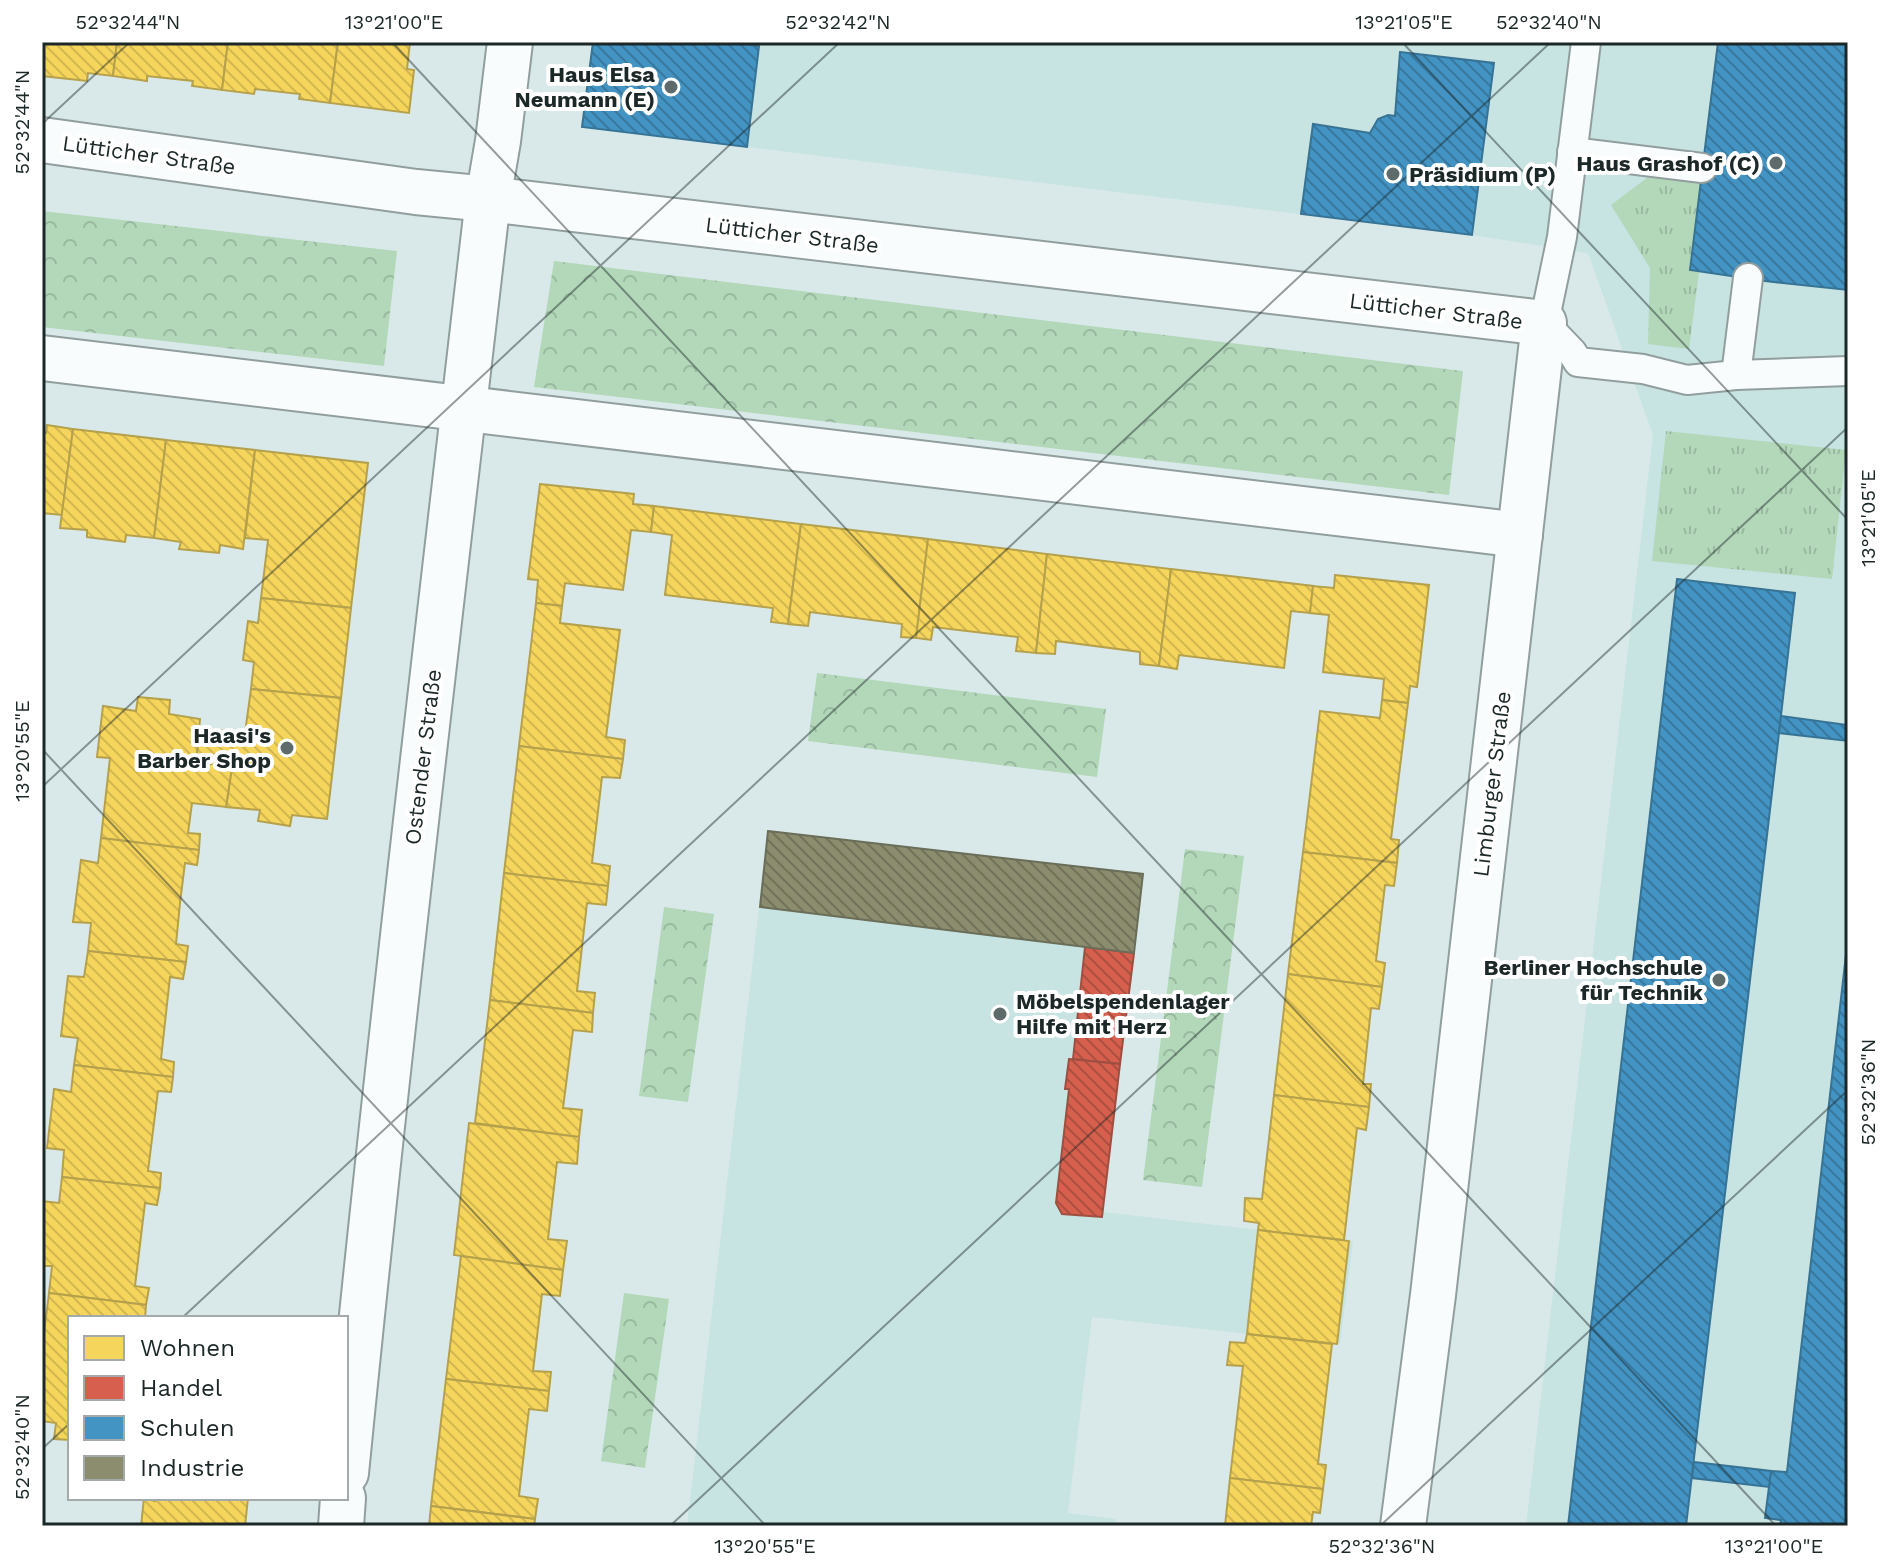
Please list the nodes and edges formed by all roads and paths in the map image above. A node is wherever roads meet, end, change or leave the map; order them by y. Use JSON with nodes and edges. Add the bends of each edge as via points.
{"nodes":[{"id":1,"x":510,"y":42,"type":"edge"},
{"id":2,"x":1586,"y":42,"type":"edge"},
{"id":3,"x":42,"y":140,"type":"edge"},
{"id":4,"x":1572,"y":152,"type":"junction"},
{"id":5,"x":1702,"y":168,"type":"dead end"},
{"id":6,"x":488,"y":199,"type":"junction"},
{"id":7,"x":1748,"y":278,"type":"dead end"},
{"id":8,"x":1544,"y":323,"type":"junction"},
{"id":9,"x":42,"y":358,"type":"edge"},
{"id":10,"x":1848,"y":371,"type":"edge"},
{"id":11,"x":1736,"y":375,"type":"junction"},
{"id":12,"x":464,"y":409,"type":"junction"},
{"id":13,"x":1520,"y":535,"type":"junction"},
{"id":14,"x":348,"y":1454,"type":"edge"},
{"id":15,"x":343,"y":1500,"type":"edge"},
{"id":16,"x":341,"y":1526,"type":"edge"},
{"id":17,"x":1403,"y":1526,"type":"edge"}],
"edges":[{"from":1,"to":6,"type":"street","name":"Ostender Straße"},
{"from":2,"to":4,"type":"lane","name":"Limburger Straße"},
{"from":3,"to":6,"type":"street","name":"Lütticher Straße"},
{"from":4,"to":5,"type":"lane"},
{"from":4,"to":8,"type":"lane","name":"Limburger Straße"},
{"from":6,"to":8,"type":"street","name":"Lütticher Straße"},
{"from":6,"to":12,"type":"street","name":"Ostender Straße"},
{"from":7,"to":11,"type":"lane"},
{"from":8,"to":11,"type":"lane","via":[[1578,362],[1687,380]]},
{"from":8,"to":13,"type":"street","name":"Limburger Straße"},
{"from":9,"to":12,"type":"street"},
{"from":10,"to":11,"type":"lane"},
{"from":12,"to":13,"type":"street"},
{"from":12,"to":14,"type":"street","name":"Ostender Straße"},
{"from":13,"to":17,"type":"street","name":"Limburger Straße"},
{"from":15,"to":16,"type":"street"}]}
